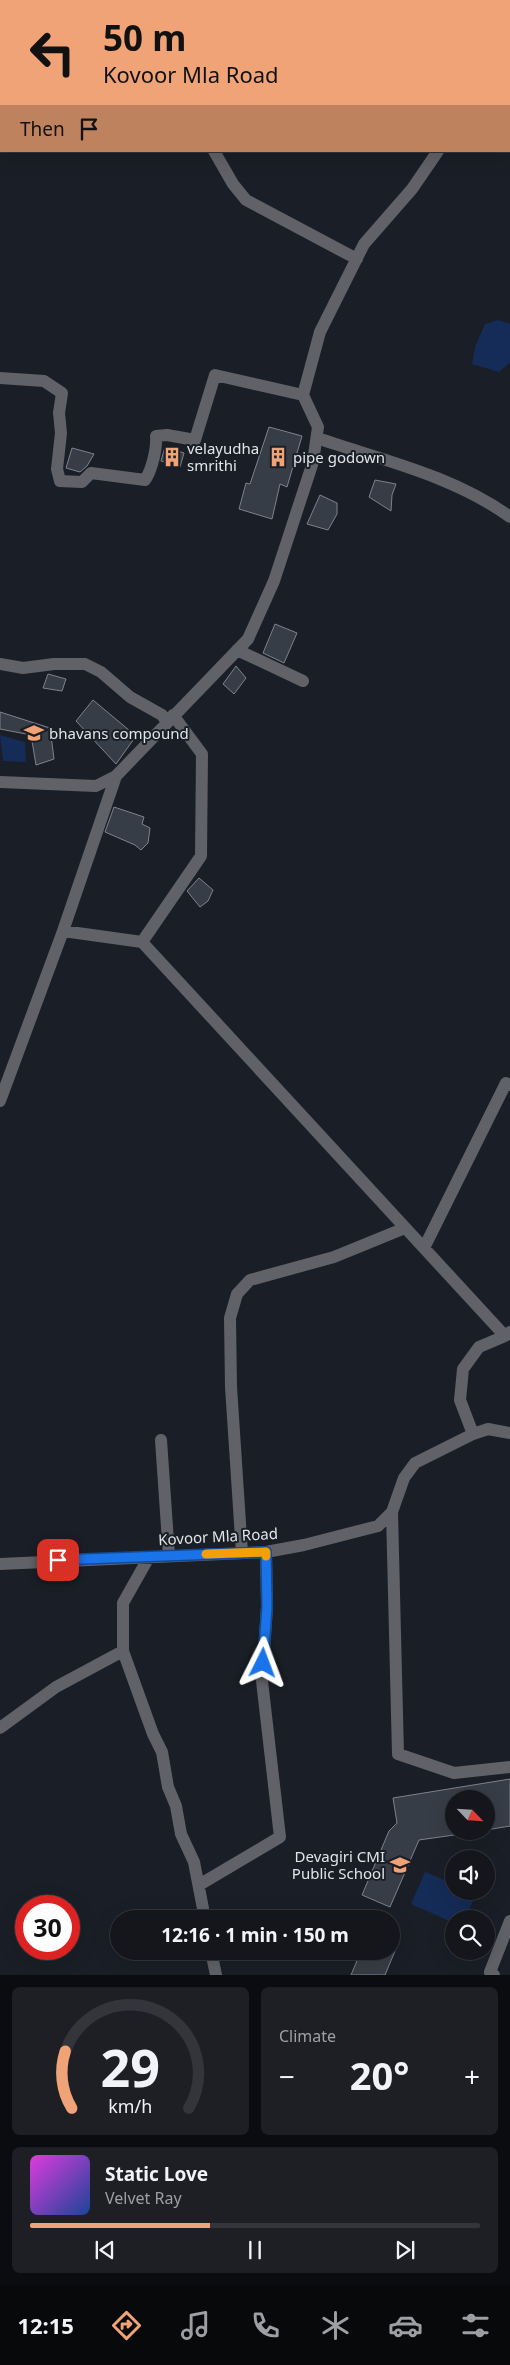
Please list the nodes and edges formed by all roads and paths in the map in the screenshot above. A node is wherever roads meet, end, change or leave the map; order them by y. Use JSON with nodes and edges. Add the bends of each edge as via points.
{"nodes":[{"id":1,"x":215,"y":152,"type":"edge"},
{"id":2,"x":437,"y":152,"type":"edge"},
{"id":3,"x":357,"y":259,"type":"junction"},
{"id":4,"x":0,"y":378,"type":"edge"},
{"id":5,"x":303,"y":394,"type":"junction"},
{"id":6,"x":317,"y":438,"type":"junction"},
{"id":7,"x":510,"y":517,"type":"edge"},
{"id":8,"x":237,"y":650,"type":"junction"},
{"id":9,"x":0,"y":664,"type":"edge"},
{"id":10,"x":302,"y":681,"type":"dead end"},
{"id":11,"x":170,"y":719,"type":"junction"},
{"id":12,"x":116,"y":776,"type":"junction"},
{"id":13,"x":0,"y":782,"type":"edge"},
{"id":14,"x":63,"y":931,"type":"junction"},
{"id":15,"x":142,"y":942,"type":"junction"},
{"id":16,"x":510,"y":1085,"type":"edge"},
{"id":17,"x":0,"y":1101,"type":"edge"},
{"id":18,"x":405,"y":1228,"type":"junction"},
{"id":19,"x":424,"y":1248,"type":"junction"},
{"id":20,"x":508,"y":1334,"type":"edge"},
{"id":21,"x":510,"y":1433,"type":"edge"},
{"id":22,"x":473,"y":1434,"type":"junction"},
{"id":23,"x":161,"y":1440,"type":"dead end"},
{"id":24,"x":392,"y":1512,"type":"junction"},
{"id":25,"x":266,"y":1552,"type":"junction"},
{"id":26,"x":242,"y":1553,"type":"junction"},
{"id":27,"x":169,"y":1556,"type":"junction"},
{"id":28,"x":149,"y":1557,"type":"junction"},
{"id":29,"x":0,"y":1564,"type":"edge"},
{"id":30,"x":123,"y":1651,"type":"junction"},
{"id":31,"x":0,"y":1728,"type":"edge"},
{"id":32,"x":510,"y":1767,"type":"edge"},
{"id":33,"x":199,"y":1885,"type":"junction"},
{"id":34,"x":203,"y":1910,"type":"edge"},
{"id":35,"x":510,"y":1921,"type":"edge"},
{"id":36,"x":213,"y":1960,"type":"edge"},
{"id":37,"x":216,"y":1975,"type":"edge"},
{"id":38,"x":494,"y":1975,"type":"edge"}],
"edges":[{"from":1,"to":3,"type":"street","via":[[232,184],[246,200]]},
{"from":2,"to":3,"type":"street","via":[[412,189],[364,244]]},
{"from":3,"to":5,"type":"street","via":[[320,332]]},
{"from":4,"to":5,"type":"street","via":[[44,381],[62,393],[57,469],[60,481],[72,482],[82,482],[91,473],[145,480],[151,471],[156,436],[195,440],[215,375]]},
{"from":5,"to":6,"type":"street","via":[[318,427]]},
{"from":6,"to":7,"type":"street","via":[[429,475],[490,502]]},
{"from":6,"to":8,"type":"street","via":[[313,462],[274,581],[248,639]]},
{"from":8,"to":10,"type":"street"},
{"from":8,"to":11,"type":"street"},
{"from":9,"to":11,"type":"street","via":[[23,668],[85,664],[101,672],[130,697]]},
{"from":11,"to":12,"type":"street"},
{"from":11,"to":15,"type":"street","via":[[202,754],[202,856]]},
{"from":12,"to":13,"type":"street","via":[[96,786]]},
{"from":12,"to":14,"type":"street"},
{"from":14,"to":15,"type":"street"},
{"from":14,"to":17,"type":"street"},
{"from":15,"to":18,"type":"street"},
{"from":16,"to":19,"type":"street","via":[[506,1082]]},
{"from":18,"to":19,"type":"street"},
{"from":18,"to":26,"type":"street","via":[[334,1257],[250,1280],[237,1294],[230,1318],[230,1378]]},
{"from":19,"to":20,"type":"street"},
{"from":20,"to":22,"type":"street","via":[[479,1347],[463,1369],[460,1400]]},
{"from":21,"to":22,"type":"street","via":[[488,1429]]},
{"from":22,"to":24,"type":"street","via":[[415,1463],[404,1478]]},
{"from":23,"to":27,"type":"street"},
{"from":24,"to":25,"type":"street","name":"Kovoor Mla Road","via":[[378,1526],[304,1546]]},
{"from":24,"to":32,"type":"street","via":[[398,1754],[454,1773]]},
{"from":25,"to":26,"type":"street","name":"Kovoor Mla Road"},
{"from":25,"to":33,"type":"street","via":[[267,1607],[262,1681],[280,1836]]},
{"from":26,"to":27,"type":"street","name":"Kovoor Mla Road"},
{"from":27,"to":28,"type":"street","name":"Kovoor Mla Road"},
{"from":28,"to":29,"type":"street","name":"Kovoor Mla Road"},
{"from":28,"to":30,"type":"street","via":[[123,1603]]},
{"from":30,"to":31,"type":"street","via":[[56,1687]]},
{"from":30,"to":33,"type":"street","via":[[162,1752],[181,1834],[194,1862]]},
{"from":33,"to":34,"type":"street"},
{"from":35,"to":38,"type":"street","via":[[490,1972]]},
{"from":36,"to":37,"type":"street"}]}
